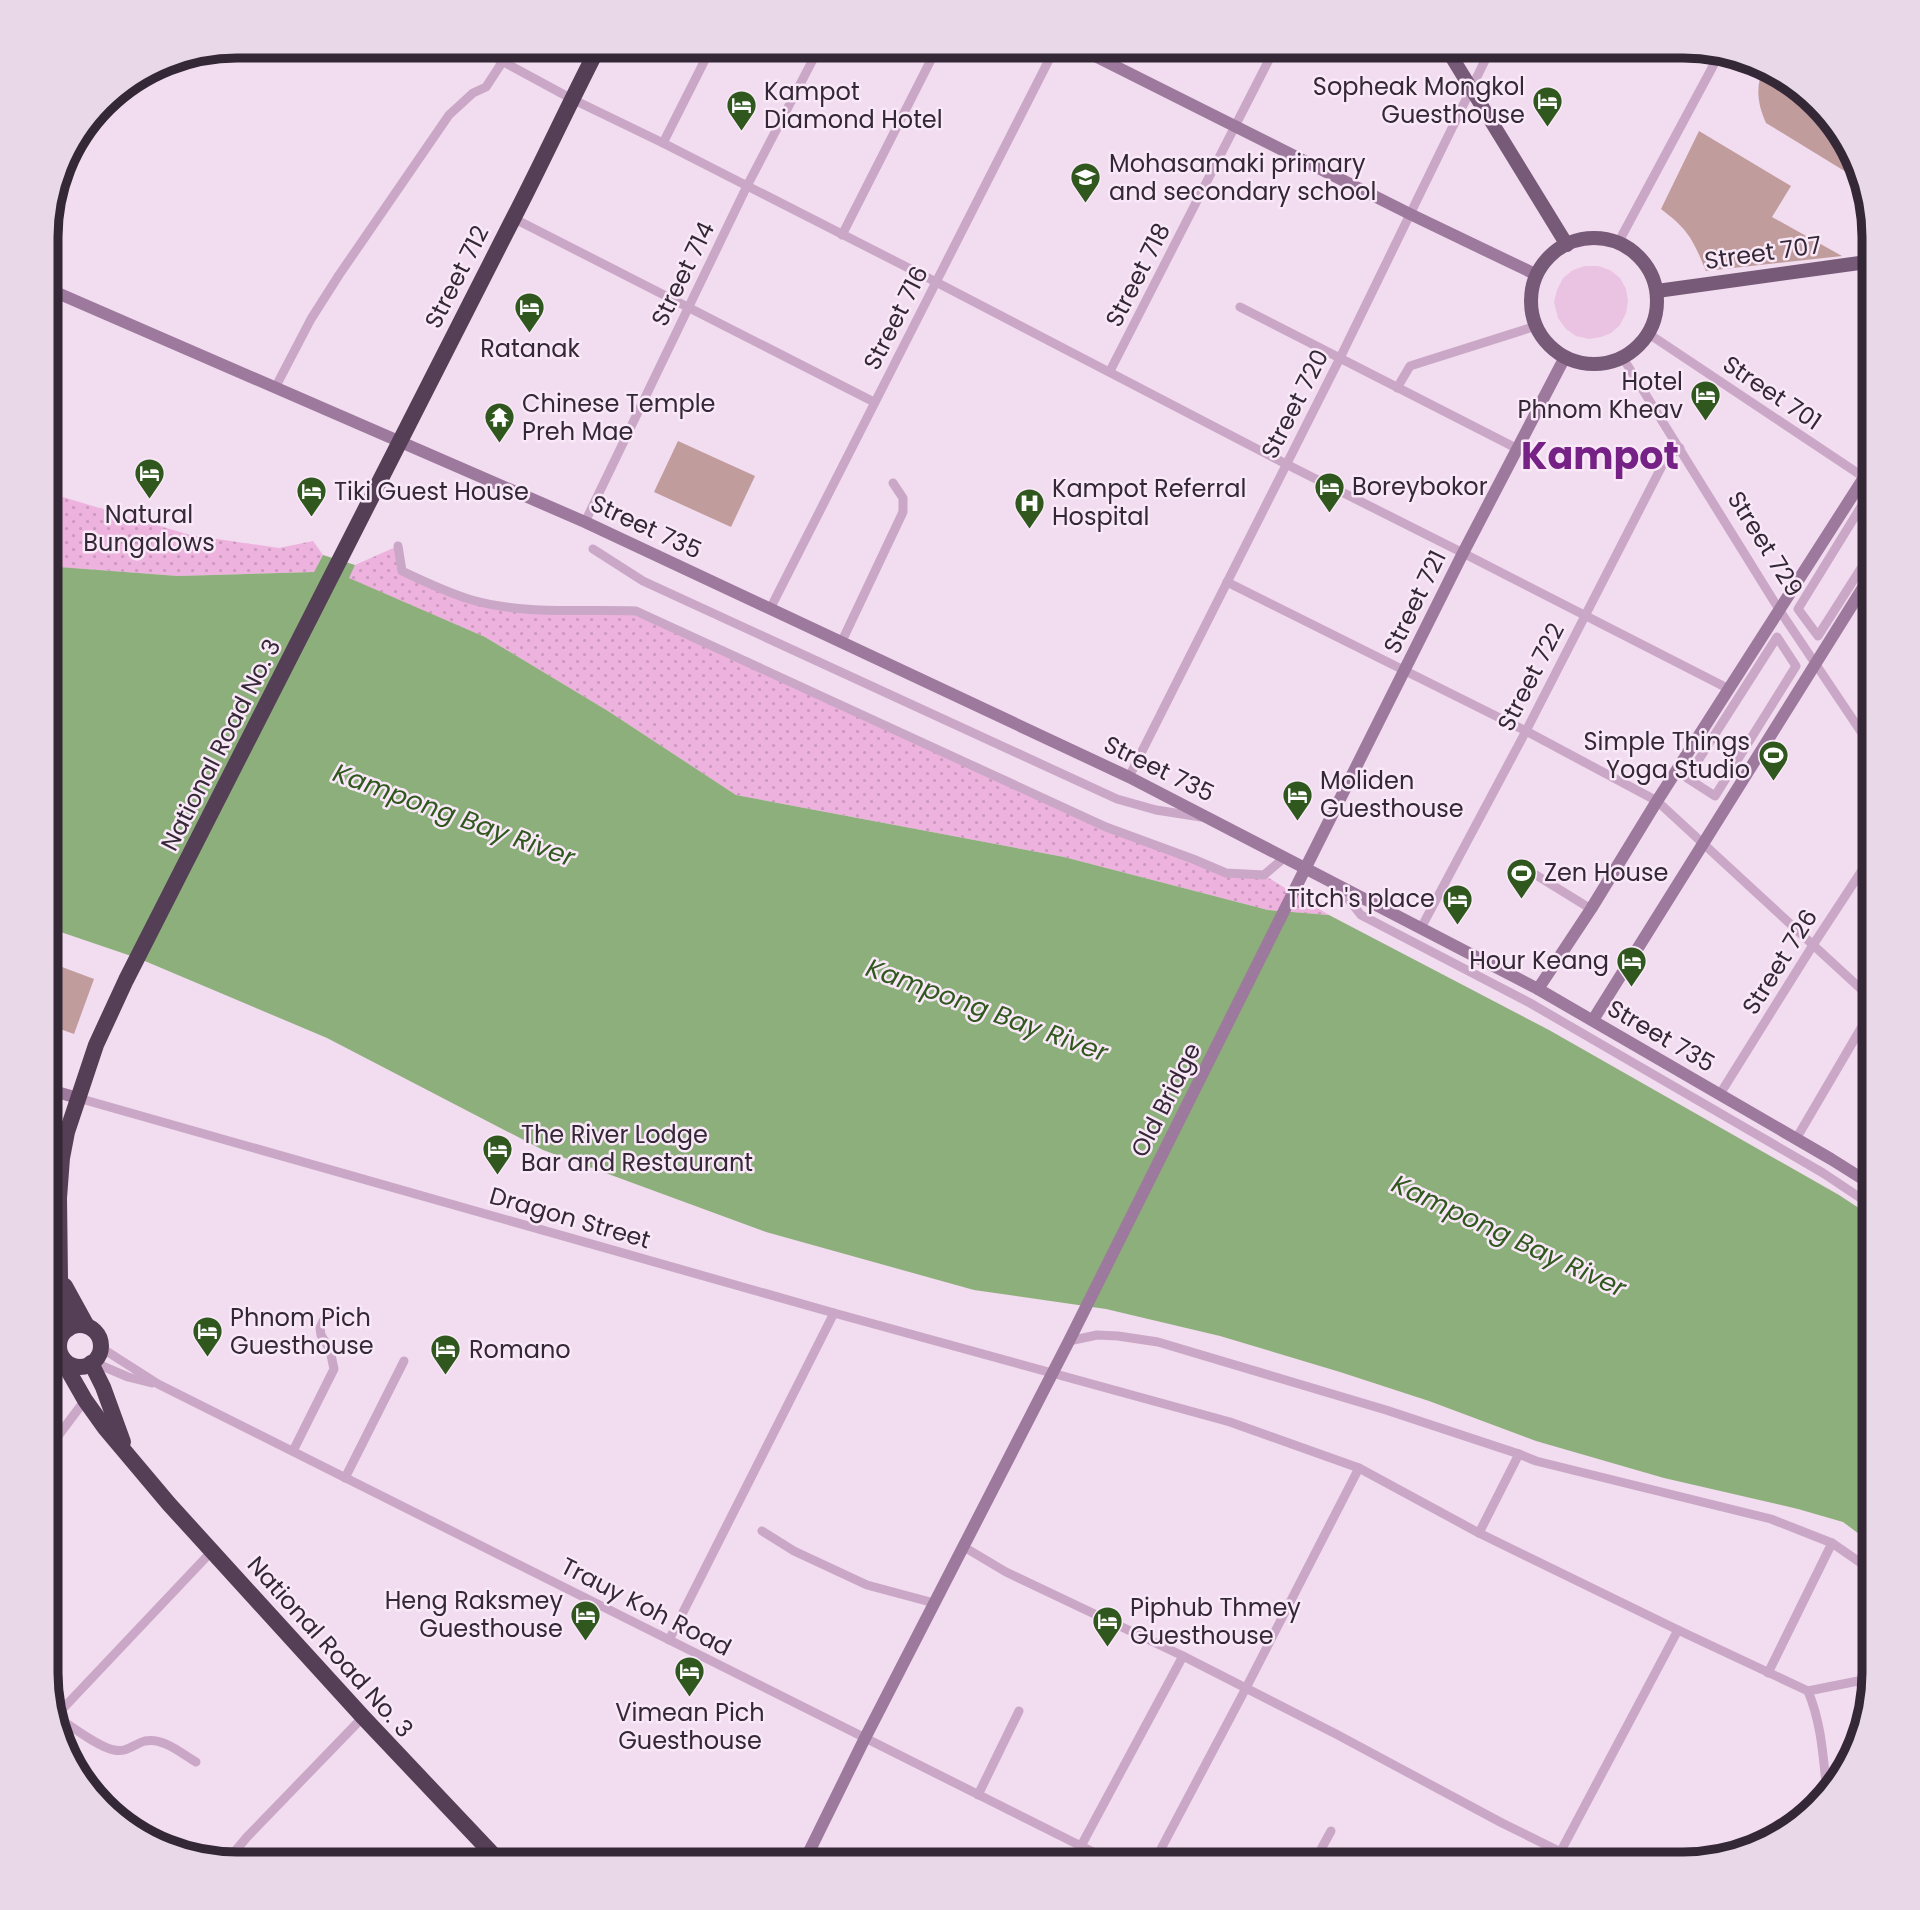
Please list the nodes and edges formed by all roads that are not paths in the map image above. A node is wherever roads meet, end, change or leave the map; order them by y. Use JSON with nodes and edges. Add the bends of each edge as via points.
{"nodes":[{"id":1,"x":497,"y":58,"type":"edge"},
{"id":2,"x":593,"y":58,"type":"edge"},
{"id":3,"x":706,"y":58,"type":"edge"},
{"id":4,"x":814,"y":58,"type":"edge"},
{"id":5,"x":932,"y":58,"type":"edge"},
{"id":6,"x":1050,"y":58,"type":"edge"},
{"id":7,"x":1099,"y":58,"type":"edge"},
{"id":8,"x":1270,"y":58,"type":"edge"},
{"id":9,"x":1453,"y":58,"type":"edge"},
{"id":10,"x":1486,"y":58,"type":"edge"},
{"id":11,"x":503,"y":61,"type":"junction"},
{"id":12,"x":1716,"y":61,"type":"edge"},
{"id":13,"x":1471,"y":88,"type":"junction"},
{"id":14,"x":572,"y":99,"type":"junction"},
{"id":15,"x":1235,"y":127,"type":"junction"},
{"id":16,"x":663,"y":143,"type":"junction"},
{"id":17,"x":747,"y":186,"type":"junction"},
{"id":18,"x":1409,"y":214,"type":"junction"},
{"id":19,"x":513,"y":218,"type":"junction"},
{"id":20,"x":842,"y":236,"type":"junction"},
{"id":21,"x":1618,"y":243,"type":"junction"},
{"id":22,"x":1567,"y":245,"type":"junction"},
{"id":23,"x":1862,"y":263,"type":"edge"},
{"id":24,"x":1537,"y":275,"type":"junction"},
{"id":25,"x":936,"y":282,"type":"junction"},
{"id":26,"x":1657,"y":291,"type":"junction"},
{"id":27,"x":58,"y":293,"type":"edge"},
{"id":28,"x":689,"y":307,"type":"junction"},
{"id":29,"x":1240,"y":307,"type":"dead end"},
{"id":30,"x":1536,"y":326,"type":"junction"},
{"id":31,"x":1649,"y":334,"type":"junction"},
{"id":32,"x":1565,"y":357,"type":"junction"},
{"id":33,"x":1340,"y":358,"type":"junction"},
{"id":34,"x":1623,"y":358,"type":"junction"},
{"id":35,"x":1110,"y":372,"type":"junction"},
{"id":36,"x":275,"y":388,"type":"junction"},
{"id":37,"x":1397,"y":388,"type":"junction"},
{"id":38,"x":874,"y":402,"type":"junction"},
{"id":39,"x":398,"y":442,"type":"junction"},
{"id":40,"x":1680,"y":448,"type":"junction"},
{"id":41,"x":1516,"y":449,"type":"junction"},
{"id":42,"x":1286,"y":464,"type":"junction"},
{"id":43,"x":1862,"y":476,"type":"edge"},
{"id":44,"x":893,"y":483,"type":"dead end"},
{"id":45,"x":1862,"y":493,"type":"edge"},
{"id":46,"x":1862,"y":505,"type":"edge"},
{"id":47,"x":585,"y":522,"type":"junction"},
{"id":48,"x":356,"y":530,"type":"joint"},
{"id":49,"x":398,"y":547,"type":"dead end"},
{"id":50,"x":593,"y":549,"type":"dead end"},
{"id":51,"x":1463,"y":553,"type":"junction"},
{"id":52,"x":1862,"y":567,"type":"edge"},
{"id":53,"x":1227,"y":582,"type":"junction"},
{"id":54,"x":1862,"y":589,"type":"edge"},
{"id":55,"x":771,"y":607,"type":"junction"},
{"id":56,"x":1780,"y":611,"type":"junction"},
{"id":57,"x":1585,"y":615,"type":"junction"},
{"id":58,"x":842,"y":641,"type":"junction"},
{"id":59,"x":1816,"y":664,"type":"junction"},
{"id":60,"x":1405,"y":671,"type":"junction"},
{"id":61,"x":1728,"y":689,"type":"junction"},
{"id":62,"x":1857,"y":724,"type":"junction"},
{"id":63,"x":1862,"y":724,"type":"edge"},
{"id":64,"x":1526,"y":731,"type":"junction"},
{"id":65,"x":1862,"y":732,"type":"edge"},
{"id":66,"x":1129,"y":777,"type":"junction"},
{"id":67,"x":1687,"y":778,"type":"joint"},
{"id":68,"x":1657,"y":801,"type":"junction"},
{"id":69,"x":1213,"y":820,"type":"junction"},
{"id":70,"x":1704,"y":843,"type":"junction"},
{"id":71,"x":1285,"y":857,"type":"junction"},
{"id":72,"x":1305,"y":867,"type":"junction"},
{"id":73,"x":1862,"y":870,"type":"edge"},
{"id":74,"x":1536,"y":875,"type":"dead end"},
{"id":75,"x":1336,"y":883,"type":"junction"},
{"id":76,"x":1296,"y":887,"type":"joint"},
{"id":77,"x":1591,"y":909,"type":"junction"},
{"id":78,"x":1421,"y":928,"type":"junction"},
{"id":79,"x":1812,"y":945,"type":"junction"},
{"id":80,"x":1538,"y":989,"type":"junction"},
{"id":81,"x":1862,"y":993,"type":"edge"},
{"id":82,"x":1593,"y":1020,"type":"junction"},
{"id":83,"x":1862,"y":1025,"type":"edge"},
{"id":84,"x":58,"y":1092,"type":"edge"},
{"id":85,"x":1720,"y":1094,"type":"junction"},
{"id":86,"x":78,"y":1098,"type":"junction"},
{"id":87,"x":1796,"y":1139,"type":"junction"},
{"id":88,"x":1862,"y":1179,"type":"edge"},
{"id":89,"x":1862,"y":1199,"type":"edge"},
{"id":90,"x":60,"y":1278,"type":"junction"},
{"id":91,"x":328,"y":1311,"type":"dead end"},
{"id":92,"x":834,"y":1313,"type":"junction"},
{"id":93,"x":87,"y":1326,"type":"junction"},
{"id":94,"x":58,"y":1329,"type":"edge"},
{"id":95,"x":65,"y":1331,"type":"junction"},
{"id":96,"x":1071,"y":1336,"type":"junction"},
{"id":97,"x":100,"y":1347,"type":"junction"},
{"id":98,"x":58,"y":1351,"type":"edge"},
{"id":99,"x":63,"y":1356,"type":"junction"},
{"id":100,"x":404,"y":1361,"type":"dead end"},
{"id":101,"x":92,"y":1363,"type":"junction"},
{"id":102,"x":1053,"y":1373,"type":"junction"},
{"id":103,"x":158,"y":1384,"type":"junction"},
{"id":104,"x":85,"y":1400,"type":"junction"},
{"id":105,"x":58,"y":1435,"type":"edge"},
{"id":106,"x":293,"y":1451,"type":"junction"},
{"id":107,"x":1519,"y":1454,"type":"junction"},
{"id":108,"x":130,"y":1456,"type":"junction"},
{"id":109,"x":1359,"y":1468,"type":"junction"},
{"id":110,"x":345,"y":1478,"type":"junction"},
{"id":111,"x":762,"y":1531,"type":"dead end"},
{"id":112,"x":1479,"y":1533,"type":"junction"},
{"id":113,"x":1832,"y":1544,"type":"junction"},
{"id":114,"x":964,"y":1546,"type":"junction"},
{"id":115,"x":212,"y":1551,"type":"junction"},
{"id":116,"x":1862,"y":1563,"type":"edge"},
{"id":117,"x":934,"y":1604,"type":"junction"},
{"id":118,"x":1678,"y":1630,"type":"junction"},
{"id":119,"x":669,"y":1640,"type":"junction"},
{"id":120,"x":1183,"y":1656,"type":"junction"},
{"id":121,"x":1768,"y":1673,"type":"junction"},
{"id":122,"x":1862,"y":1680,"type":"edge"},
{"id":123,"x":1246,"y":1688,"type":"junction"},
{"id":124,"x":1808,"y":1691,"type":"junction"},
{"id":125,"x":62,"y":1710,"type":"edge"},
{"id":126,"x":1019,"y":1711,"type":"dead end"},
{"id":127,"x":363,"y":1717,"type":"junction"},
{"id":128,"x":65,"y":1723,"type":"edge"},
{"id":129,"x":865,"y":1738,"type":"junction"},
{"id":130,"x":196,"y":1762,"type":"dead end"},
{"id":131,"x":1826,"y":1781,"type":"edge"},
{"id":132,"x":978,"y":1794,"type":"junction"},
{"id":133,"x":1331,"y":1830,"type":"dead end"},
{"id":134,"x":1081,"y":1846,"type":"junction"},
{"id":135,"x":234,"y":1852,"type":"edge"},
{"id":136,"x":491,"y":1852,"type":"edge"},
{"id":137,"x":809,"y":1852,"type":"edge"},
{"id":138,"x":1079,"y":1852,"type":"edge"},
{"id":139,"x":1093,"y":1852,"type":"edge"},
{"id":140,"x":1159,"y":1852,"type":"edge"},
{"id":141,"x":1319,"y":1852,"type":"edge"},
{"id":142,"x":1561,"y":1852,"type":"joint"}],
"edges":[{"from":1,"to":11,"type":"street"},
{"from":2,"to":14,"type":"highway","name":"Street 712"},
{"from":3,"to":16,"type":"street"},
{"from":4,"to":17,"type":"street","name":"Street 714"},
{"from":5,"to":20,"type":"street"},
{"from":6,"to":25,"type":"street","name":"Street 716"},
{"from":7,"to":15,"type":"street"},
{"from":8,"to":15,"type":"street","name":"Street 718"},
{"from":9,"to":13,"type":"main road"},
{"from":10,"to":13,"type":"street","name":"Street 720"},
{"from":11,"to":14,"type":"street"},
{"from":11,"to":36,"type":"street","via":[[486,87],[472,93],[449,115],[339,275]]},
{"from":12,"to":21,"type":"street"},
{"from":13,"to":18,"type":"street","name":"Street 720"},
{"from":13,"to":22,"type":"main road"},
{"from":14,"to":16,"type":"street"},
{"from":14,"to":19,"type":"highway","name":"Street 712"},
{"from":15,"to":18,"type":"street"},
{"from":15,"to":35,"type":"street","name":"Street 718"},
{"from":16,"to":17,"type":"street"},
{"from":17,"to":20,"type":"street"},
{"from":17,"to":28,"type":"street","name":"Street 714"},
{"from":18,"to":24,"type":"street"},
{"from":18,"to":33,"type":"street","name":"Street 720"},
{"from":19,"to":28,"type":"street"},
{"from":19,"to":39,"type":"highway","name":"Street 712"},
{"from":20,"to":25,"type":"street"},
{"from":21,"to":22,"type":"main road","via":[[1593,239]]},
{"from":21,"to":26,"type":"main road","via":[[1645,264]]},
{"from":22,"to":24,"type":"main road","via":[[1550,257]]},
{"from":23,"to":26,"type":"main road","name":"Street 707"},
{"from":24,"to":30,"type":"main road","via":[[1532,306]]},
{"from":25,"to":35,"type":"street"},
{"from":25,"to":38,"type":"street","name":"Street 716"},
{"from":26,"to":31,"type":"main road"},
{"from":27,"to":36,"type":"street","name":"Street 735"},
{"from":28,"to":38,"type":"street"},
{"from":28,"to":47,"type":"street","name":"Street 714"},
{"from":29,"to":33,"type":"street"},
{"from":30,"to":32,"type":"main road","via":[[1546,342]]},
{"from":30,"to":37,"type":"street","via":[[1410,366]]},
{"from":31,"to":34,"type":"main road"},
{"from":31,"to":43,"type":"street","name":"Street 701"},
{"from":32,"to":34,"type":"main road","via":[[1600,364]]},
{"from":32,"to":41,"type":"street","name":"Street 721"},
{"from":33,"to":37,"type":"street"},
{"from":33,"to":42,"type":"street","name":"Street 720"},
{"from":34,"to":40,"type":"street","name":"Street 729"},
{"from":35,"to":42,"type":"street"},
{"from":36,"to":39,"type":"street","name":"Street 735"},
{"from":37,"to":41,"type":"street"},
{"from":38,"to":55,"type":"street","name":"Street 716"},
{"from":39,"to":47,"type":"street","name":"Street 735"},
{"from":39,"to":48,"type":"highway","name":"Street 712"},
{"from":40,"to":56,"type":"street","name":"Street 729"},
{"from":40,"to":57,"type":"street","name":"Street 722","via":[[1666,458]]},
{"from":41,"to":51,"type":"street","name":"Street 721"},
{"from":42,"to":51,"type":"street"},
{"from":42,"to":53,"type":"street","name":"Street 720"},
{"from":44,"to":58,"type":"street","via":[[903,498],[903,512]]},
{"from":45,"to":56,"type":"street"},
{"from":46,"to":52,"type":"street","via":[[1798,609],[1818,636]]},
{"from":47,"to":55,"type":"street","name":"Street 735"},
{"from":48,"to":86,"type":"highway","name":"National Road No. 3","via":[[126,980]]},
{"from":49,"to":71,"type":"street","via":[[402,571],[473,601],[522,609],[636,611],[1106,827],[1226,873],[1264,875]]},
{"from":50,"to":69,"type":"street","via":[[643,581],[1117,799]]},
{"from":51,"to":57,"type":"street"},
{"from":51,"to":60,"type":"street","name":"Street 721"},
{"from":53,"to":60,"type":"street"},
{"from":53,"to":66,"type":"street","name":"Street 720"},
{"from":54,"to":59,"type":"street"},
{"from":55,"to":58,"type":"street","name":"Street 735"},
{"from":56,"to":59,"type":"street","name":"Street 729"},
{"from":56,"to":61,"type":"street"},
{"from":57,"to":61,"type":"street"},
{"from":57,"to":64,"type":"street","name":"Street 722"},
{"from":58,"to":66,"type":"street","name":"Street 735"},
{"from":59,"to":62,"type":"street","name":"Street 729"},
{"from":59,"to":70,"type":"street"},
{"from":60,"to":64,"type":"street"},
{"from":60,"to":72,"type":"street","name":"Street 721"},
{"from":61,"to":68,"type":"street"},
{"from":62,"to":63,"type":"street"},
{"from":62,"to":65,"type":"street","name":"Street 729"},
{"from":64,"to":68,"type":"street"},
{"from":64,"to":78,"type":"street","name":"Street 722"},
{"from":66,"to":69,"type":"street","name":"Street 735"},
{"from":67,"to":67,"type":"street","via":[[1716,796],[1796,666],[1777,637]]},
{"from":68,"to":70,"type":"street"},
{"from":68,"to":77,"type":"street"},
{"from":69,"to":71,"type":"street","name":"Street 735"},
{"from":70,"to":79,"type":"street"},
{"from":70,"to":82,"type":"street"},
{"from":71,"to":72,"type":"street","name":"Street 735"},
{"from":72,"to":75,"type":"street","name":"Street 735"},
{"from":72,"to":76,"type":"street","name":"Street 721"},
{"from":73,"to":79,"type":"street","name":"Street 726"},
{"from":74,"to":77,"type":"street"},
{"from":75,"to":78,"type":"street","name":"Street 735"},
{"from":75,"to":89,"type":"street","via":[[1362,915],[1530,1003]]},
{"from":76,"to":96,"type":"street","name":"Old Bridge"},
{"from":77,"to":80,"type":"street"},
{"from":78,"to":80,"type":"street","name":"Street 735"},
{"from":79,"to":81,"type":"street"},
{"from":79,"to":85,"type":"street","name":"Street 726"},
{"from":80,"to":82,"type":"street","name":"Street 735"},
{"from":82,"to":85,"type":"street","name":"Street 735"},
{"from":83,"to":87,"type":"street"},
{"from":84,"to":86,"type":"street"},
{"from":85,"to":87,"type":"street","name":"Street 735"},
{"from":86,"to":90,"type":"highway","name":"National Road No. 3","via":[[61,1174]]},
{"from":86,"to":92,"type":"street","name":"Dragon Street"},
{"from":87,"to":88,"type":"street","name":"Street 735"},
{"from":90,"to":93,"type":"highway"},
{"from":90,"to":95,"type":"highway","name":"National Road No. 3"},
{"from":91,"to":106,"type":"street","via":[[320,1328],[334,1369]]},
{"from":92,"to":102,"type":"street","name":"Dragon Street"},
{"from":92,"to":119,"type":"street"},
{"from":93,"to":95,"type":"highway"},
{"from":93,"to":97,"type":"highway","via":[[97,1334]]},
{"from":94,"to":95,"type":"street"},
{"from":95,"to":99,"type":"highway","via":[[59,1341]]},
{"from":96,"to":102,"type":"street","name":"Old Bridge"},
{"from":96,"to":107,"type":"street","via":[[1158,1342]]},
{"from":97,"to":101,"type":"highway"},
{"from":97,"to":103,"type":"street"},
{"from":98,"to":99,"type":"street"},
{"from":99,"to":101,"type":"highway","via":[[75,1366]]},
{"from":99,"to":104,"type":"highway","name":"National Road No. 3"},
{"from":100,"to":110,"type":"street"},
{"from":101,"to":103,"type":"street"},
{"from":101,"to":108,"type":"highway"},
{"from":102,"to":109,"type":"street","name":"Dragon Street","via":[[1230,1422]]},
{"from":102,"to":114,"type":"street","name":"Old Bridge"},
{"from":103,"to":106,"type":"street","name":"Trauy Koh Road"},
{"from":104,"to":105,"type":"street"},
{"from":104,"to":108,"type":"highway","name":"National Road No. 3"},
{"from":106,"to":110,"type":"street","name":"Trauy Koh Road"},
{"from":107,"to":112,"type":"street"},
{"from":107,"to":113,"type":"street","via":[[1771,1519]]},
{"from":108,"to":115,"type":"highway","name":"National Road No. 3"},
{"from":109,"to":112,"type":"street","name":"Dragon Street"},
{"from":109,"to":123,"type":"street"},
{"from":110,"to":119,"type":"street","name":"Trauy Koh Road"},
{"from":111,"to":117,"type":"street","via":[[867,1585]]},
{"from":112,"to":118,"type":"street","name":"Dragon Street"},
{"from":113,"to":116,"type":"street"},
{"from":113,"to":121,"type":"street"},
{"from":114,"to":117,"type":"street","name":"Old Bridge"},
{"from":114,"to":120,"type":"street","via":[[1017,1578]]},
{"from":115,"to":125,"type":"street"},
{"from":115,"to":127,"type":"highway","name":"National Road No. 3"},
{"from":117,"to":129,"type":"street","name":"Old Bridge"},
{"from":118,"to":121,"type":"street","name":"Dragon Street"},
{"from":118,"to":142,"type":"street"},
{"from":119,"to":129,"type":"street","name":"Trauy Koh Road"},
{"from":120,"to":123,"type":"street"},
{"from":120,"to":134,"type":"street"},
{"from":121,"to":124,"type":"street","name":"Dragon Street"},
{"from":122,"to":124,"type":"street"},
{"from":123,"to":140,"type":"street"},
{"from":123,"to":142,"type":"street"},
{"from":124,"to":131,"type":"street","via":[[1820,1726]]},
{"from":126,"to":132,"type":"street"},
{"from":127,"to":135,"type":"street"},
{"from":127,"to":136,"type":"highway","name":"National Road No. 3"},
{"from":128,"to":130,"type":"street","via":[[114,1750],[155,1740]]},
{"from":129,"to":132,"type":"street","name":"Trauy Koh Road"},
{"from":129,"to":137,"type":"street","name":"Old Bridge"},
{"from":132,"to":134,"type":"street","name":"Trauy Koh Road"},
{"from":133,"to":141,"type":"street"},
{"from":134,"to":138,"type":"street"},
{"from":134,"to":139,"type":"street","name":"Trauy Koh Road"}]}
